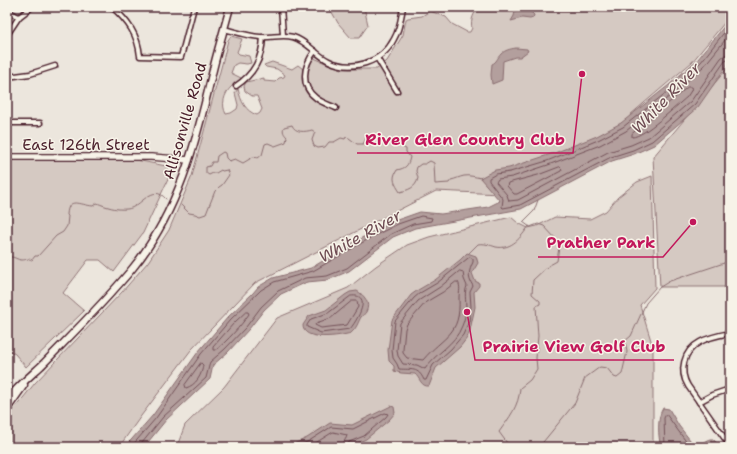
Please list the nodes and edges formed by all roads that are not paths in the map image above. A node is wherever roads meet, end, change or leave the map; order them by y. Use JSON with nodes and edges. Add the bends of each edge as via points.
{"nodes":[{"id":1,"x":32,"y":7,"type":"edge"},
{"id":2,"x":112,"y":7,"type":"edge"},
{"id":3,"x":194,"y":7,"type":"edge"},
{"id":4,"x":230,"y":7,"type":"edge"},
{"id":5,"x":281,"y":7,"type":"edge"},
{"id":6,"x":403,"y":7,"type":"edge"},
{"id":7,"x":7,"y":11,"type":"edge"},
{"id":8,"x":19,"y":17,"type":"junction"},
{"id":9,"x":224,"y":29,"type":"junction"},
{"id":10,"x":7,"y":35,"type":"edge"},
{"id":11,"x":283,"y":35,"type":"junction"},
{"id":12,"x":263,"y":37,"type":"junction"},
{"id":13,"x":315,"y":51,"type":"junction"},
{"id":14,"x":377,"y":58,"type":"junction"},
{"id":15,"x":55,"y":66,"type":"dead end"},
{"id":16,"x":7,"y":77,"type":"edge"},
{"id":17,"x":236,"y":86,"type":"dead end"},
{"id":18,"x":397,"y":91,"type":"dead end"},
{"id":19,"x":336,"y":108,"type":"dead end"},
{"id":20,"x":7,"y":123,"type":"edge"},
{"id":21,"x":40,"y":123,"type":"dead end"},
{"id":22,"x":7,"y":157,"type":"edge"},
{"id":23,"x":189,"y":160,"type":"junction"},
{"id":24,"x":730,"y":332,"type":"edge"},
{"id":25,"x":26,"y":380,"type":"junction"},
{"id":26,"x":730,"y":389,"type":"edge"},
{"id":27,"x":7,"y":400,"type":"edge"},
{"id":28,"x":699,"y":402,"type":"junction"},
{"id":29,"x":7,"y":409,"type":"edge"},
{"id":30,"x":730,"y":446,"type":"edge"}],
"edges":[{"from":1,"to":8,"type":"street"},
{"from":2,"to":3,"type":"street","via":[[133,30],[140,56],[181,56]]},
{"from":4,"to":9,"type":"main road","name":"Allisonville Road"},
{"from":5,"to":11,"type":"street"},
{"from":6,"to":14,"type":"street","via":[[394,40]]},
{"from":7,"to":8,"type":"street"},
{"from":8,"to":10,"type":"street"},
{"from":9,"to":12,"type":"street"},
{"from":9,"to":23,"type":"main road","name":"Allisonville Road"},
{"from":11,"to":12,"type":"street"},
{"from":11,"to":13,"type":"street","via":[[295,37]]},
{"from":12,"to":17,"type":"street","via":[[257,66]]},
{"from":13,"to":14,"type":"street","via":[[327,60],[343,65],[360,65]]},
{"from":13,"to":19,"type":"street","via":[[305,67],[306,84],[317,99]]},
{"from":14,"to":18,"type":"street"},
{"from":15,"to":16,"type":"street","via":[[30,74]]},
{"from":20,"to":21,"type":"street"},
{"from":22,"to":23,"type":"main road","name":"East 126th Street","via":[[151,157]]},
{"from":23,"to":25,"type":"main road","name":"Allisonville Road","via":[[170,209],[140,258],[118,285]]},
{"from":24,"to":28,"type":"street","via":[[697,343],[685,358],[685,379]]},
{"from":25,"to":27,"type":"main road","name":"Allisonville Road"},
{"from":25,"to":29,"type":"main road","name":"Allisonville Road"},
{"from":26,"to":28,"type":"street"},
{"from":28,"to":30,"type":"street"}]}
